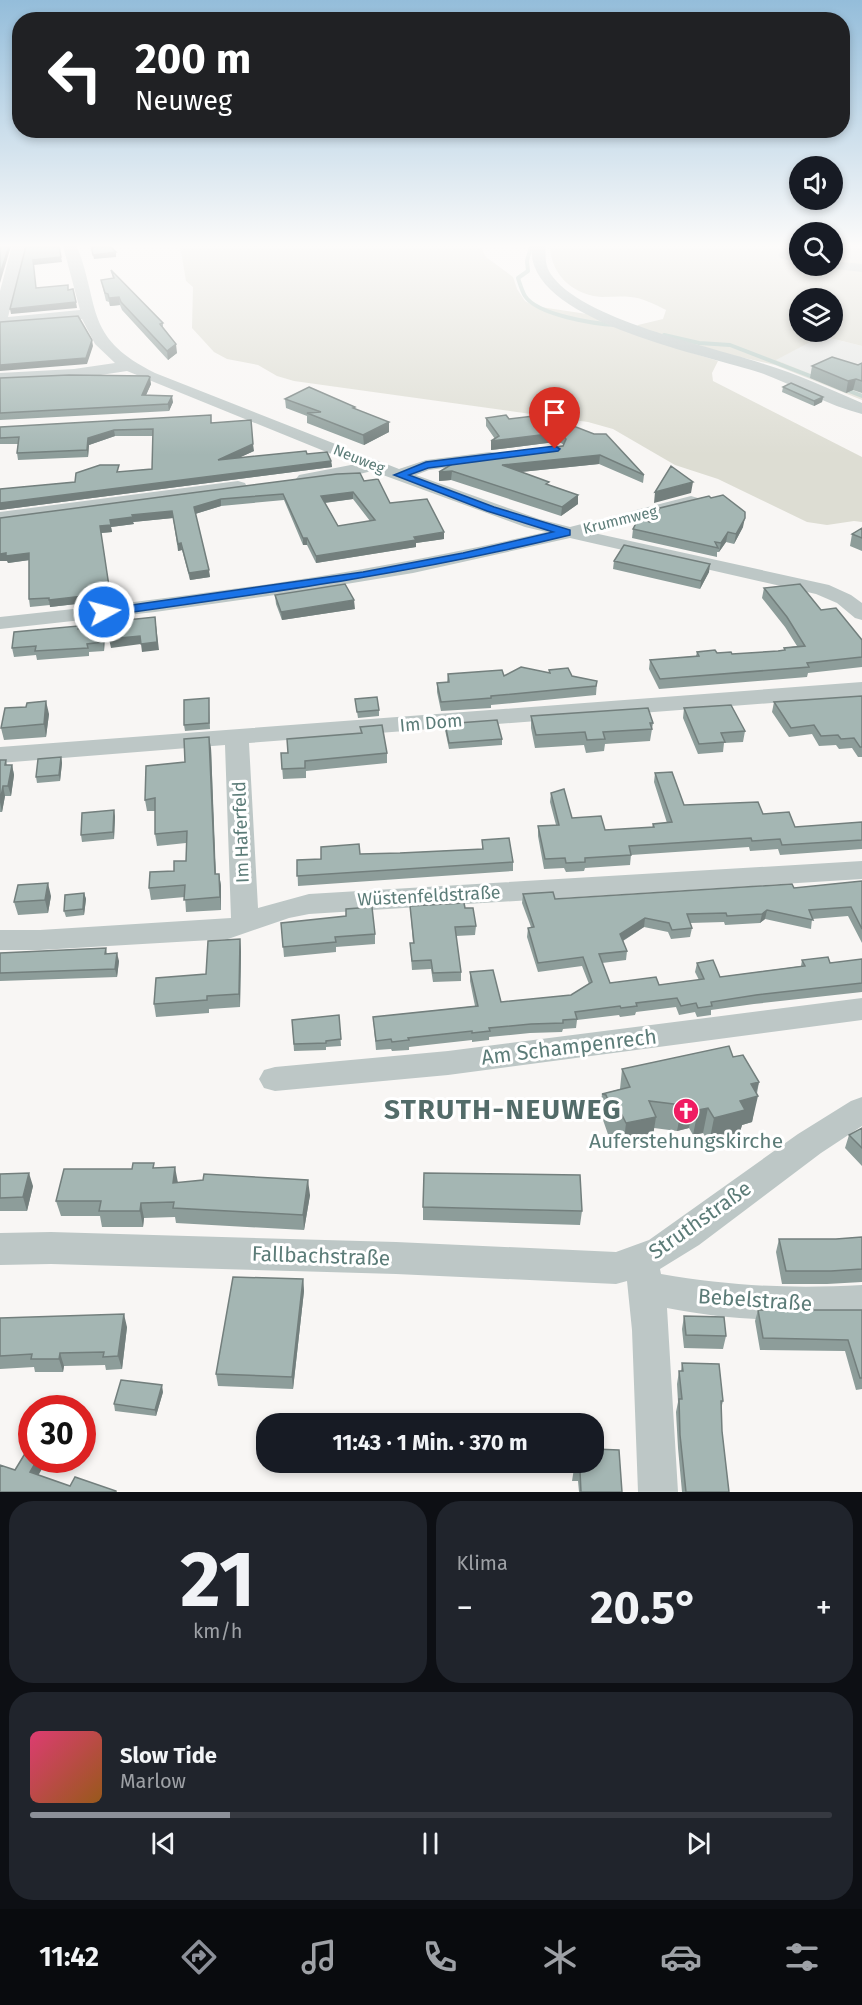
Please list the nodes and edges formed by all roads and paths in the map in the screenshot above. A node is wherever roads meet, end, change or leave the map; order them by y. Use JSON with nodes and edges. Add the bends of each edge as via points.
{"nodes":[{"id":1,"x":65,"y":316,"type":"edge"},
{"id":2,"x":90,"y":316,"type":"edge"},
{"id":3,"x":605,"y":316,"type":"edge"},
{"id":4,"x":0,"y":320,"type":"edge"},
{"id":5,"x":130,"y":366,"type":"junction"},
{"id":6,"x":0,"y":378,"type":"edge"},
{"id":7,"x":234,"y":410,"type":"junction"},
{"id":8,"x":861,"y":412,"type":"edge"},
{"id":9,"x":202,"y":415,"type":"edge"},
{"id":10,"x":502,"y":455,"type":"edge"},
{"id":11,"x":373,"y":465,"type":"junction"},
{"id":12,"x":399,"y":475,"type":"junction"},
{"id":13,"x":292,"y":480,"type":"edge"},
{"id":14,"x":259,"y":484,"type":"edge"},
{"id":15,"x":708,"y":497,"type":"edge"},
{"id":16,"x":0,"y":518,"type":"edge"},
{"id":17,"x":566,"y":533,"type":"junction"},
{"id":18,"x":861,"y":610,"type":"edge"},
{"id":19,"x":0,"y":623,"type":"edge"},
{"id":20,"x":862,"y":689,"type":"edge"},
{"id":21,"x":237,"y":739,"type":"junction"},
{"id":22,"x":0,"y":755,"type":"edge"},
{"id":23,"x":862,"y":870,"type":"edge"},
{"id":24,"x":245,"y":924,"type":"junction"},
{"id":25,"x":0,"y":940,"type":"edge"},
{"id":26,"x":862,"y":1009,"type":"edge"},
{"id":27,"x":274,"y":1079,"type":"dead end"},
{"id":28,"x":862,"y":1110,"type":"edge"},
{"id":29,"x":0,"y":1249,"type":"edge"},
{"id":30,"x":644,"y":1274,"type":"junction"},
{"id":31,"x":862,"y":1302,"type":"edge"},
{"id":32,"x":658,"y":1492,"type":"edge"}],
"edges":[{"from":1,"to":4,"type":"street"},
{"from":2,"to":5,"type":"street","name":"Neuweg","via":[[101,342]]},
{"from":3,"to":8,"type":"street","via":[[660,340],[774,372]]},
{"from":5,"to":6,"type":"street"},
{"from":5,"to":7,"type":"street","name":"Neuweg"},
{"from":7,"to":9,"type":"street"},
{"from":7,"to":11,"type":"street","name":"Neuweg"},
{"from":10,"to":12,"type":"street","via":[[426,465]]},
{"from":11,"to":12,"type":"street","name":"Neuweg"},
{"from":11,"to":13,"type":"street"},
{"from":12,"to":17,"type":"street","name":"Neuweg"},
{"from":14,"to":16,"type":"street"},
{"from":15,"to":17,"type":"street","name":"Krummweg"},
{"from":17,"to":18,"type":"street","name":"Neuweg","via":[[822,589]]},
{"from":17,"to":19,"type":"street","name":"Krummweg","via":[[433,563],[309,584]]},
{"from":20,"to":21,"type":"street","name":"Im Dom"},
{"from":21,"to":22,"type":"street","name":"Im Dom"},
{"from":21,"to":24,"type":"street","name":"Im Haferfeld"},
{"from":23,"to":24,"type":"street","name":"Wüstenfeldstraße","via":[[309,904]]},
{"from":24,"to":25,"type":"street","name":"Wüstenfeldstraße","via":[[194,933]]},
{"from":26,"to":27,"type":"street","name":"Am Schampenrech","via":[[448,1063]]},
{"from":28,"to":30,"type":"street","name":"Struthstraße","via":[[786,1158],[676,1242]]},
{"from":29,"to":30,"type":"street","name":"Fallbachstraße","via":[[396,1258],[616,1268]]},
{"from":30,"to":31,"type":"street","name":"Bebelstraße","via":[[708,1299],[756,1304]]},
{"from":30,"to":32,"type":"street","name":"Struthstraße"}]}
